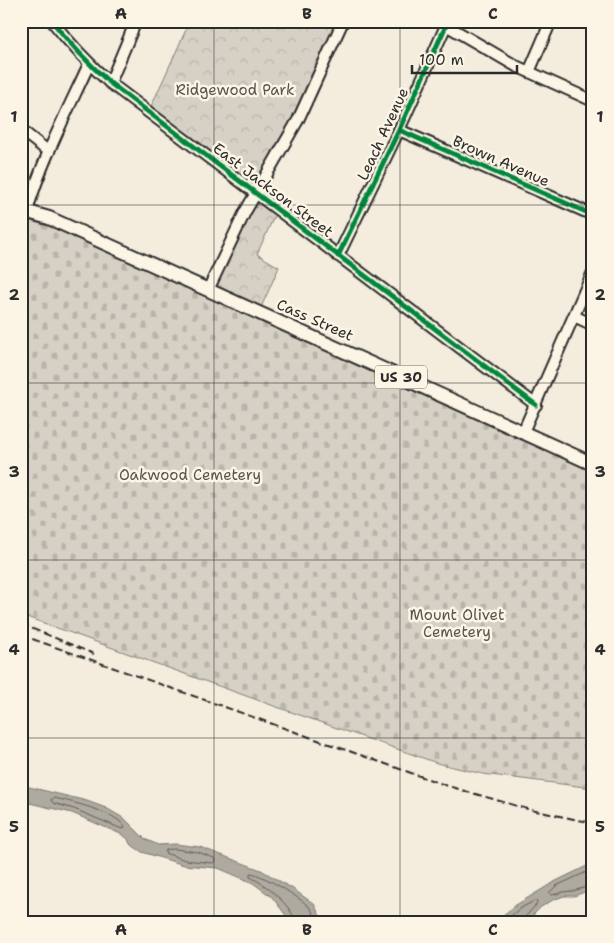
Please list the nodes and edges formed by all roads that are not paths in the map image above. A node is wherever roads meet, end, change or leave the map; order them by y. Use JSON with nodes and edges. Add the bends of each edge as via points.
{"nodes":[{"id":1,"x":52,"y":21,"type":"edge"},
{"id":2,"x":136,"y":21,"type":"edge"},
{"id":3,"x":343,"y":21,"type":"edge"},
{"id":4,"x":551,"y":21,"type":"edge"},
{"id":5,"x":444,"y":23,"type":"edge"},
{"id":6,"x":89,"y":64,"type":"junction"},
{"id":7,"x":529,"y":72,"type":"junction"},
{"id":8,"x":110,"y":83,"type":"junction"},
{"id":9,"x":593,"y":101,"type":"edge"},
{"id":10,"x":21,"y":130,"type":"edge"},
{"id":11,"x":399,"y":130,"type":"junction"},
{"id":12,"x":49,"y":152,"type":"junction"},
{"id":13,"x":256,"y":193,"type":"junction"},
{"id":14,"x":24,"y":210,"type":"edge"},
{"id":15,"x":593,"y":215,"type":"edge"},
{"id":16,"x":338,"y":256,"type":"junction"},
{"id":17,"x":593,"y":272,"type":"edge"},
{"id":18,"x":208,"y":290,"type":"junction"},
{"id":19,"x":574,"y":316,"type":"junction"},
{"id":20,"x":593,"y":325,"type":"edge"},
{"id":21,"x":536,"y":405,"type":"junction"},
{"id":22,"x":524,"y":432,"type":"junction"},
{"id":23,"x":593,"y":464,"type":"edge"}],
"edges":[{"from":1,"to":6,"type":"street","name":"East Jackson Street"},
{"from":2,"to":8,"type":"street"},
{"from":3,"to":13,"type":"street","via":[[298,120]]},
{"from":4,"to":7,"type":"street"},
{"from":5,"to":7,"type":"street"},
{"from":5,"to":11,"type":"street","name":"Leach Avenue"},
{"from":6,"to":8,"type":"street","name":"East Jackson Street"},
{"from":6,"to":12,"type":"street"},
{"from":7,"to":9,"type":"street"},
{"from":8,"to":13,"type":"street","name":"East Jackson Street"},
{"from":10,"to":12,"type":"street"},
{"from":11,"to":15,"type":"street","name":"Brown Avenue"},
{"from":11,"to":16,"type":"street","name":"Leach Avenue"},
{"from":12,"to":14,"type":"street"},
{"from":13,"to":16,"type":"street","name":"East Jackson Street"},
{"from":13,"to":18,"type":"street"},
{"from":14,"to":18,"type":"main road","name":"Cass Street","number":"US 30","via":[[49,218]]},
{"from":16,"to":21,"type":"street","name":"East Jackson Street"},
{"from":17,"to":19,"type":"street"},
{"from":18,"to":22,"type":"main road","name":"Cass Street","number":"US 30"},
{"from":19,"to":20,"type":"street"},
{"from":19,"to":21,"type":"street"},
{"from":21,"to":22,"type":"street"},
{"from":22,"to":23,"type":"main road","name":"Cass Street","number":"US 30"}]}
